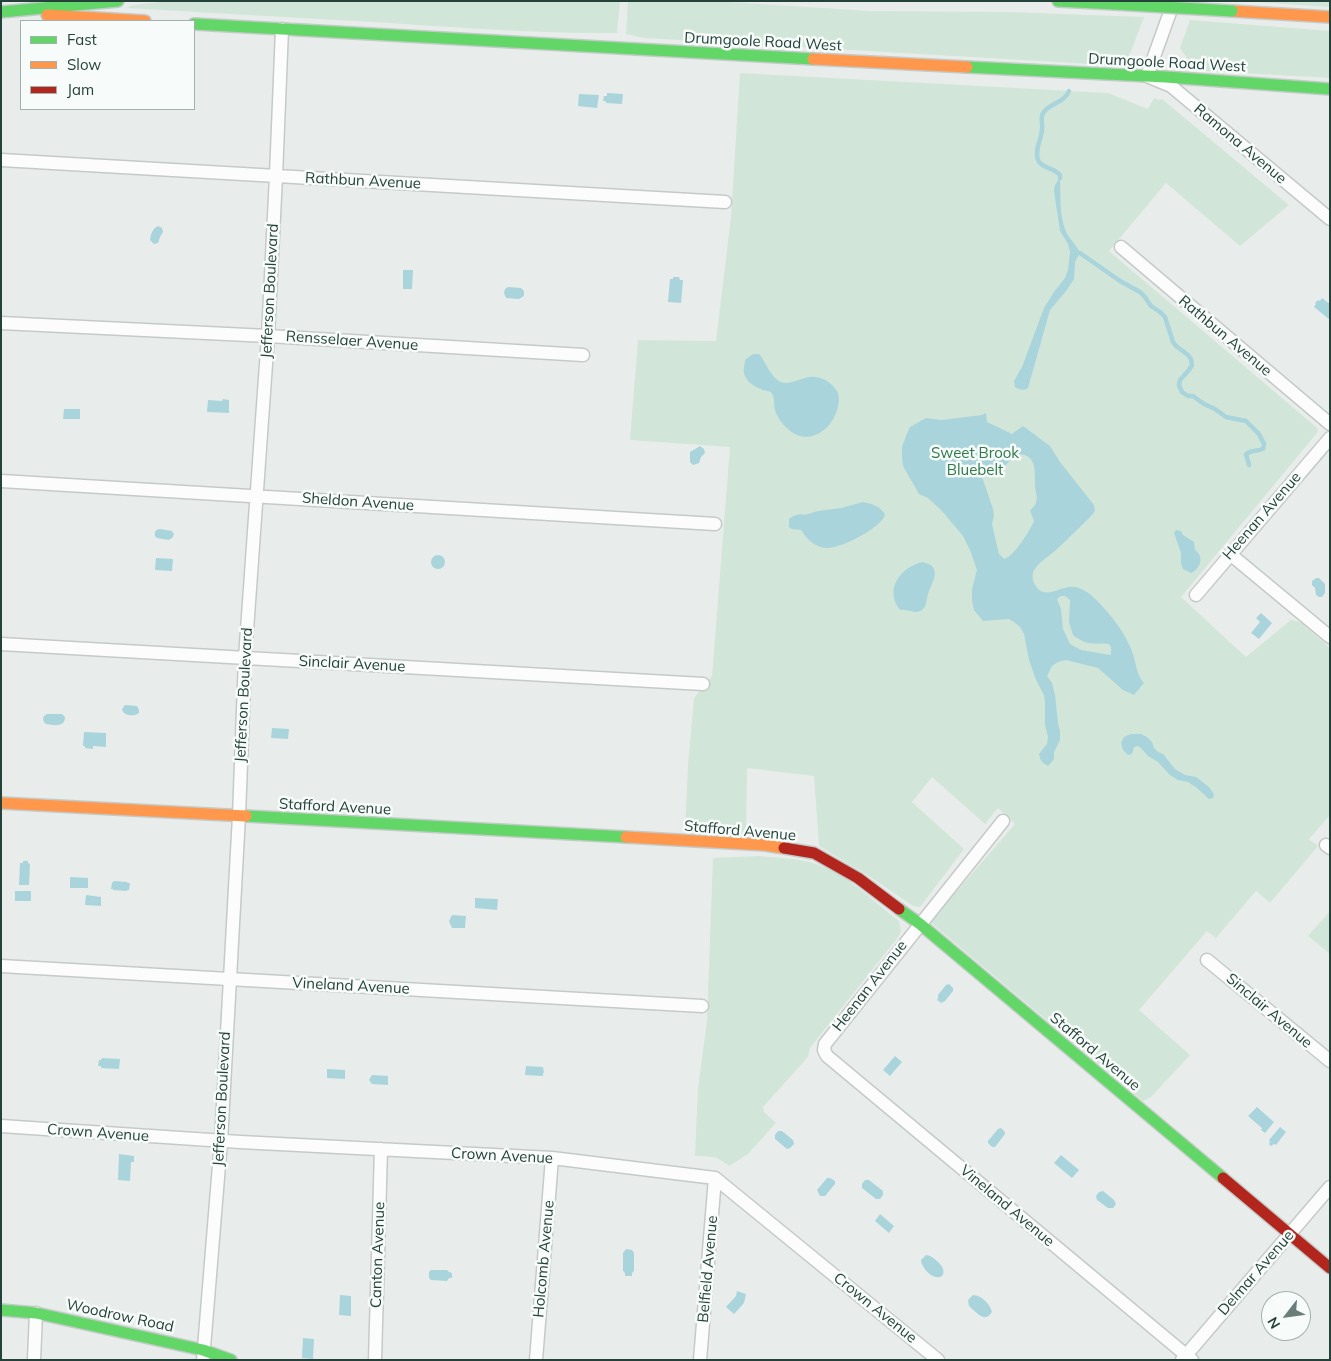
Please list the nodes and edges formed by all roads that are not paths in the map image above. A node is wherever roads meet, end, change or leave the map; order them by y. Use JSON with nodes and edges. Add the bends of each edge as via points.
{"nodes":[{"id":1,"x":118,"y":1,"type":"edge"},
{"id":2,"x":1058,"y":1,"type":"edge"},
{"id":3,"x":1174,"y":1,"type":"edge"},
{"id":4,"x":1,"y":13,"type":"edge"},
{"id":5,"x":1330,"y":17,"type":"edge"},
{"id":6,"x":127,"y":20,"type":"edge"},
{"id":7,"x":195,"y":24,"type":"edge"},
{"id":8,"x":282,"y":29,"type":"junction"},
{"id":9,"x":1147,"y":76,"type":"junction"},
{"id":10,"x":1330,"y":89,"type":"edge"},
{"id":11,"x":1,"y":160,"type":"edge"},
{"id":12,"x":276,"y":176,"type":"junction"},
{"id":13,"x":725,"y":202,"type":"dead end"},
{"id":14,"x":1330,"y":219,"type":"edge"},
{"id":15,"x":1121,"y":247,"type":"dead end"},
{"id":16,"x":1,"y":323,"type":"edge"},
{"id":17,"x":268,"y":336,"type":"junction"},
{"id":18,"x":583,"y":355,"type":"dead end"},
{"id":19,"x":1330,"y":424,"type":"edge"},
{"id":20,"x":1330,"y":438,"type":"edge"},
{"id":21,"x":1,"y":481,"type":"edge"},
{"id":22,"x":257,"y":496,"type":"junction"},
{"id":23,"x":715,"y":524,"type":"dead end"},
{"id":24,"x":1230,"y":554,"type":"junction"},
{"id":25,"x":1196,"y":595,"type":"dead end"},
{"id":26,"x":1330,"y":637,"type":"edge"},
{"id":27,"x":1,"y":644,"type":"edge"},
{"id":28,"x":246,"y":658,"type":"junction"},
{"id":29,"x":703,"y":684,"type":"dead end"},
{"id":30,"x":1,"y":803,"type":"edge"},
{"id":31,"x":239,"y":816,"type":"junction"},
{"id":32,"x":1003,"y":821,"type":"dead end"},
{"id":33,"x":920,"y":924,"type":"junction"},
{"id":34,"x":1208,"y":960,"type":"dead end"},
{"id":35,"x":1,"y":966,"type":"edge"},
{"id":36,"x":229,"y":979,"type":"junction"},
{"id":37,"x":702,"y":1006,"type":"dead end"},
{"id":38,"x":824,"y":1050,"type":"joint"},
{"id":39,"x":1330,"y":1061,"type":"edge"},
{"id":40,"x":1,"y":1126,"type":"edge"},
{"id":41,"x":221,"y":1140,"type":"junction"},
{"id":42,"x":381,"y":1149,"type":"junction"},
{"id":43,"x":552,"y":1158,"type":"junction"},
{"id":44,"x":715,"y":1178,"type":"junction"},
{"id":45,"x":1330,"y":1187,"type":"edge"},
{"id":46,"x":1290,"y":1234,"type":"junction"},
{"id":47,"x":1330,"y":1268,"type":"edge"},
{"id":48,"x":1,"y":1310,"type":"edge"},
{"id":49,"x":36,"y":1313,"type":"junction"},
{"id":50,"x":203,"y":1355,"type":"edge"},
{"id":51,"x":933,"y":1358,"type":"edge"},
{"id":52,"x":1186,"y":1358,"type":"edge"},
{"id":53,"x":34,"y":1360,"type":"edge"},
{"id":54,"x":231,"y":1360,"type":"edge"},
{"id":55,"x":375,"y":1360,"type":"edge"},
{"id":56,"x":536,"y":1360,"type":"edge"},
{"id":57,"x":700,"y":1360,"type":"edge"}],
"edges":[{"from":1,"to":4,"type":"main road"},
{"from":2,"to":5,"type":"main road","bridge":true},
{"from":3,"to":9,"type":"street"},
{"from":4,"to":6,"type":"main road"},
{"from":7,"to":8,"type":"main road","name":"Drumgoole Road West"},
{"from":8,"to":9,"type":"main road","name":"Drumgoole Road West"},
{"from":8,"to":12,"type":"street","name":"Jefferson Boulevard"},
{"from":9,"to":10,"type":"main road","name":"Drumgoole Road West"},
{"from":9,"to":14,"type":"street","name":"Ramona Avenue","via":[[1171,86]]},
{"from":11,"to":12,"type":"street","name":"Rathbun Avenue"},
{"from":12,"to":13,"type":"street","name":"Rathbun Avenue"},
{"from":12,"to":17,"type":"street","name":"Jefferson Boulevard"},
{"from":15,"to":19,"type":"street","name":"Rathbun Avenue"},
{"from":16,"to":17,"type":"street","name":"Rensselaer Avenue"},
{"from":17,"to":18,"type":"street","name":"Rensselaer Avenue"},
{"from":17,"to":22,"type":"street","name":"Jefferson Boulevard"},
{"from":20,"to":24,"type":"street","name":"Heenan Avenue"},
{"from":21,"to":22,"type":"street","name":"Sheldon Avenue"},
{"from":22,"to":23,"type":"street","name":"Sheldon Avenue"},
{"from":22,"to":28,"type":"street","name":"Jefferson Boulevard"},
{"from":24,"to":25,"type":"street","name":"Heenan Avenue"},
{"from":24,"to":26,"type":"street"},
{"from":27,"to":28,"type":"street","name":"Sinclair Avenue"},
{"from":28,"to":29,"type":"street","name":"Sinclair Avenue"},
{"from":28,"to":31,"type":"street","name":"Jefferson Boulevard"},
{"from":30,"to":31,"type":"main road","name":"Stafford Avenue"},
{"from":31,"to":33,"type":"main road","name":"Stafford Avenue","via":[[765,845],[814,853],[858,878]]},
{"from":31,"to":36,"type":"street","name":"Jefferson Boulevard"},
{"from":32,"to":33,"type":"street","name":"Heenan Avenue"},
{"from":33,"to":38,"type":"street","name":"Heenan Avenue","via":[[825,1044]]},
{"from":33,"to":46,"type":"main road","name":"Stafford Avenue"},
{"from":34,"to":39,"type":"street","name":"Sinclair Avenue"},
{"from":35,"to":36,"type":"street","name":"Vineland Avenue"},
{"from":36,"to":37,"type":"street","name":"Vineland Avenue"},
{"from":36,"to":41,"type":"street","name":"Jefferson Boulevard"},
{"from":38,"to":52,"type":"street","name":"Vineland Avenue","via":[[827,1056]]},
{"from":40,"to":41,"type":"street","name":"Crown Avenue"},
{"from":41,"to":42,"type":"street","name":"Crown Avenue"},
{"from":41,"to":50,"type":"street","name":"Jefferson Boulevard"},
{"from":42,"to":43,"type":"street","name":"Crown Avenue"},
{"from":42,"to":55,"type":"street","name":"Canton Avenue"},
{"from":43,"to":44,"type":"street","name":"Crown Avenue"},
{"from":43,"to":56,"type":"street","name":"Holcomb Avenue"},
{"from":44,"to":51,"type":"street","name":"Crown Avenue"},
{"from":44,"to":57,"type":"street","name":"Belfield Avenue"},
{"from":45,"to":46,"type":"street","name":"Delmar Avenue"},
{"from":46,"to":47,"type":"main road","name":"Stafford Avenue"},
{"from":46,"to":52,"type":"street","name":"Delmar Avenue"},
{"from":48,"to":49,"type":"main road","name":"Woodrow Road"},
{"from":49,"to":50,"type":"main road","name":"Woodrow Road"},
{"from":49,"to":53,"type":"street"},
{"from":50,"to":54,"type":"main road","name":"Woodrow Road"}]}
